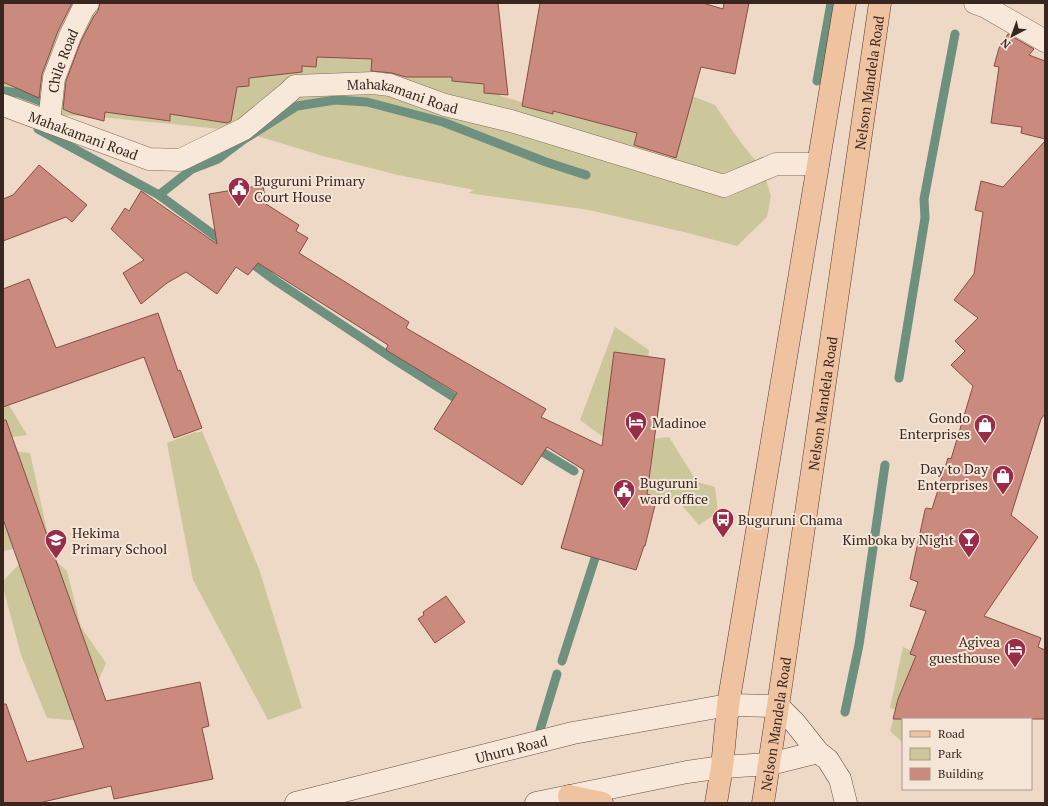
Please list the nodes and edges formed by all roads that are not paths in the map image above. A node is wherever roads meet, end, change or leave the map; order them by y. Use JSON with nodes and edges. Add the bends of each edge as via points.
{"nodes":[{"id":1,"x":88,"y":3,"type":"edge"},
{"id":2,"x":845,"y":3,"type":"edge"},
{"id":3,"x":880,"y":3,"type":"edge"},
{"id":4,"x":975,"y":3,"type":"edge"},
{"id":5,"x":1045,"y":41,"type":"edge"},
{"id":6,"x":3,"y":105,"type":"edge"},
{"id":7,"x":49,"y":122,"type":"junction"},
{"id":8,"x":818,"y":164,"type":"junction"},
{"id":9,"x":728,"y":705,"type":"junction"},
{"id":10,"x":778,"y":706,"type":"junction"},
{"id":11,"x":818,"y":752,"type":"junction"},
{"id":12,"x":770,"y":764,"type":"junction"},
{"id":13,"x":722,"y":767,"type":"junction"},
{"id":14,"x":569,"y":796,"type":"junction"},
{"id":15,"x":296,"y":803,"type":"edge"},
{"id":16,"x":536,"y":803,"type":"edge"},
{"id":17,"x":602,"y":803,"type":"edge"},
{"id":18,"x":716,"y":803,"type":"edge"},
{"id":19,"x":763,"y":803,"type":"edge"},
{"id":20,"x":846,"y":803,"type":"edge"}],
"edges":[{"from":1,"to":7,"type":"street","name":"Chile Road","via":[[70,36],[54,78]]},
{"from":2,"to":8,"type":"main road"},
{"from":3,"to":10,"type":"main road","name":"Nelson Mandela Road"},
{"from":4,"to":5,"type":"street"},
{"from":6,"to":7,"type":"street","name":"Mahakamani Road"},
{"from":7,"to":8,"type":"street","name":"Mahakamani Road","via":[[149,159],[180,160],[244,129],[295,86],[373,83],[390,85],[445,105],[511,122],[724,186],[776,164]]},
{"from":8,"to":9,"type":"main road"},
{"from":9,"to":10,"type":"street","name":"Uhuru Road"},
{"from":9,"to":13,"type":"main road"},
{"from":9,"to":15,"type":"street","name":"Uhuru Road","via":[[573,734]]},
{"from":10,"to":11,"type":"street"},
{"from":10,"to":12,"type":"main road","name":"Nelson Mandela Road"},
{"from":11,"to":12,"type":"street"},
{"from":11,"to":20,"type":"street","via":[[828,760],[840,779]]},
{"from":12,"to":13,"type":"street"},
{"from":12,"to":19,"type":"main road","name":"Nelson Mandela Road"},
{"from":13,"to":14,"type":"street"},
{"from":13,"to":18,"type":"main road"},
{"from":14,"to":16,"type":"street"},
{"from":14,"to":17,"type":"main road"}]}
